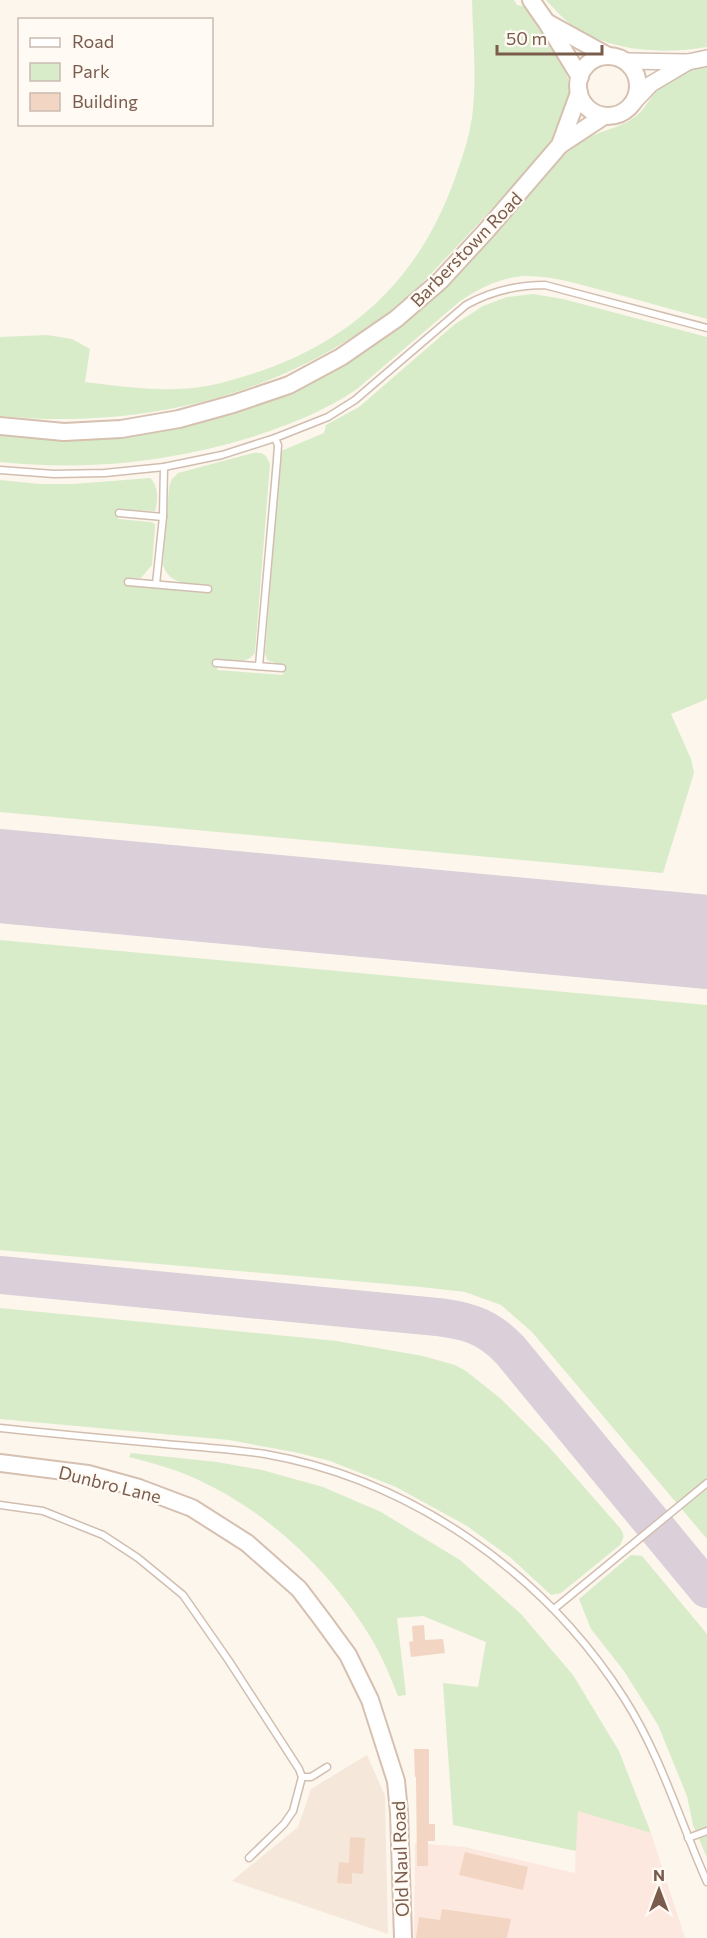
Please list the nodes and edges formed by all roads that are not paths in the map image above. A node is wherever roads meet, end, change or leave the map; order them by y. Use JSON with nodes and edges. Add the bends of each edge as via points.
{"nodes":[{"id":1,"x":531,"y":0,"type":"edge"},
{"id":2,"x":547,"y":22,"type":"junction"},
{"id":3,"x":608,"y":56,"type":"junction"},
{"id":4,"x":707,"y":58,"type":"edge"},
{"id":5,"x":626,"y":62,"type":"junction"},
{"id":6,"x":688,"y":62,"type":"junction"},
{"id":7,"x":580,"y":85,"type":"junction"},
{"id":8,"x":632,"y":105,"type":"junction"},
{"id":9,"x":604,"y":116,"type":"junction"},
{"id":10,"x":560,"y":145,"type":"junction"},
{"id":11,"x":707,"y":328,"type":"edge"},
{"id":12,"x":0,"y":426,"type":"edge"},
{"id":13,"x":275,"y":438,"type":"junction"},
{"id":14,"x":164,"y":466,"type":"junction"},
{"id":15,"x":0,"y":470,"type":"edge"},
{"id":16,"x":119,"y":513,"type":"dead end"},
{"id":17,"x":163,"y":517,"type":"junction"},
{"id":18,"x":128,"y":582,"type":"dead end"},
{"id":19,"x":156,"y":584,"type":"junction"},
{"id":20,"x":208,"y":589,"type":"dead end"},
{"id":21,"x":216,"y":663,"type":"dead end"},
{"id":22,"x":259,"y":666,"type":"junction"},
{"id":23,"x":282,"y":669,"type":"dead end"},
{"id":24,"x":0,"y":1428,"type":"edge"},
{"id":25,"x":0,"y":1463,"type":"edge"},
{"id":26,"x":707,"y":1483,"type":"edge"},
{"id":27,"x":0,"y":1505,"type":"edge"},
{"id":28,"x":554,"y":1609,"type":"junction"},
{"id":29,"x":327,"y":1767,"type":"dead end"},
{"id":30,"x":302,"y":1777,"type":"junction"},
{"id":31,"x":396,"y":1781,"type":"joint"},
{"id":32,"x":707,"y":1831,"type":"edge"},
{"id":33,"x":688,"y":1838,"type":"junction"},
{"id":34,"x":249,"y":1858,"type":"dead end"},
{"id":35,"x":707,"y":1882,"type":"edge"},
{"id":36,"x":403,"y":1938,"type":"edge"}],
"edges":[{"from":1,"to":2,"type":"main road"},
{"from":2,"to":3,"type":"main road"},
{"from":2,"to":7,"type":"main road"},
{"from":3,"to":5,"type":"main road"},
{"from":3,"to":7,"type":"main road","via":[[584,69]]},
{"from":4,"to":6,"type":"street"},
{"from":5,"to":6,"type":"street"},
{"from":5,"to":8,"type":"main road","via":[[633,68],[639,87]]},
{"from":6,"to":8,"type":"street","via":[[651,84]]},
{"from":7,"to":9,"type":"main road","via":[[587,106]]},
{"from":7,"to":10,"type":"main road","name":"Barberstown Road"},
{"from":8,"to":9,"type":"main road","via":[[624,112]]},
{"from":9,"to":10,"type":"main road"},
{"from":10,"to":12,"type":"main road","name":"Barberstown Road","via":[[440,280],[396,319],[350,351],[289,385],[180,419],[121,429],[64,432]]},
{"from":11,"to":13,"type":"lane","via":[[545,285],[505,288],[466,305],[355,400],[328,417]]},
{"from":13,"to":14,"type":"lane","via":[[222,455]]},
{"from":13,"to":22,"type":"lane","via":[[278,446]]},
{"from":14,"to":15,"type":"lane","via":[[105,473]]},
{"from":14,"to":17,"type":"lane"},
{"from":16,"to":17,"type":"lane"},
{"from":17,"to":19,"type":"lane"},
{"from":18,"to":19,"type":"lane"},
{"from":19,"to":20,"type":"lane"},
{"from":21,"to":22,"type":"lane"},
{"from":22,"to":23,"type":"lane"},
{"from":24,"to":28,"type":"lane","via":[[230,1450],[320,1467],[426,1512],[472,1540]]},
{"from":25,"to":31,"type":"main road","name":"Dunbro Lane","via":[[88,1474],[140,1488],[192,1508],[248,1543],[298,1589],[348,1655],[370,1700]]},
{"from":26,"to":28,"type":"lane"},
{"from":27,"to":30,"type":"lane","via":[[44,1511],[103,1535],[183,1595]]},
{"from":28,"to":33,"type":"lane","via":[[591,1651],[625,1699],[655,1757]]},
{"from":29,"to":30,"type":"lane","via":[[311,1777]]},
{"from":30,"to":34,"type":"lane","via":[[293,1811]]},
{"from":31,"to":36,"type":"main road","name":"Old Naul Road"},
{"from":32,"to":33,"type":"lane"},
{"from":33,"to":35,"type":"lane"}]}
